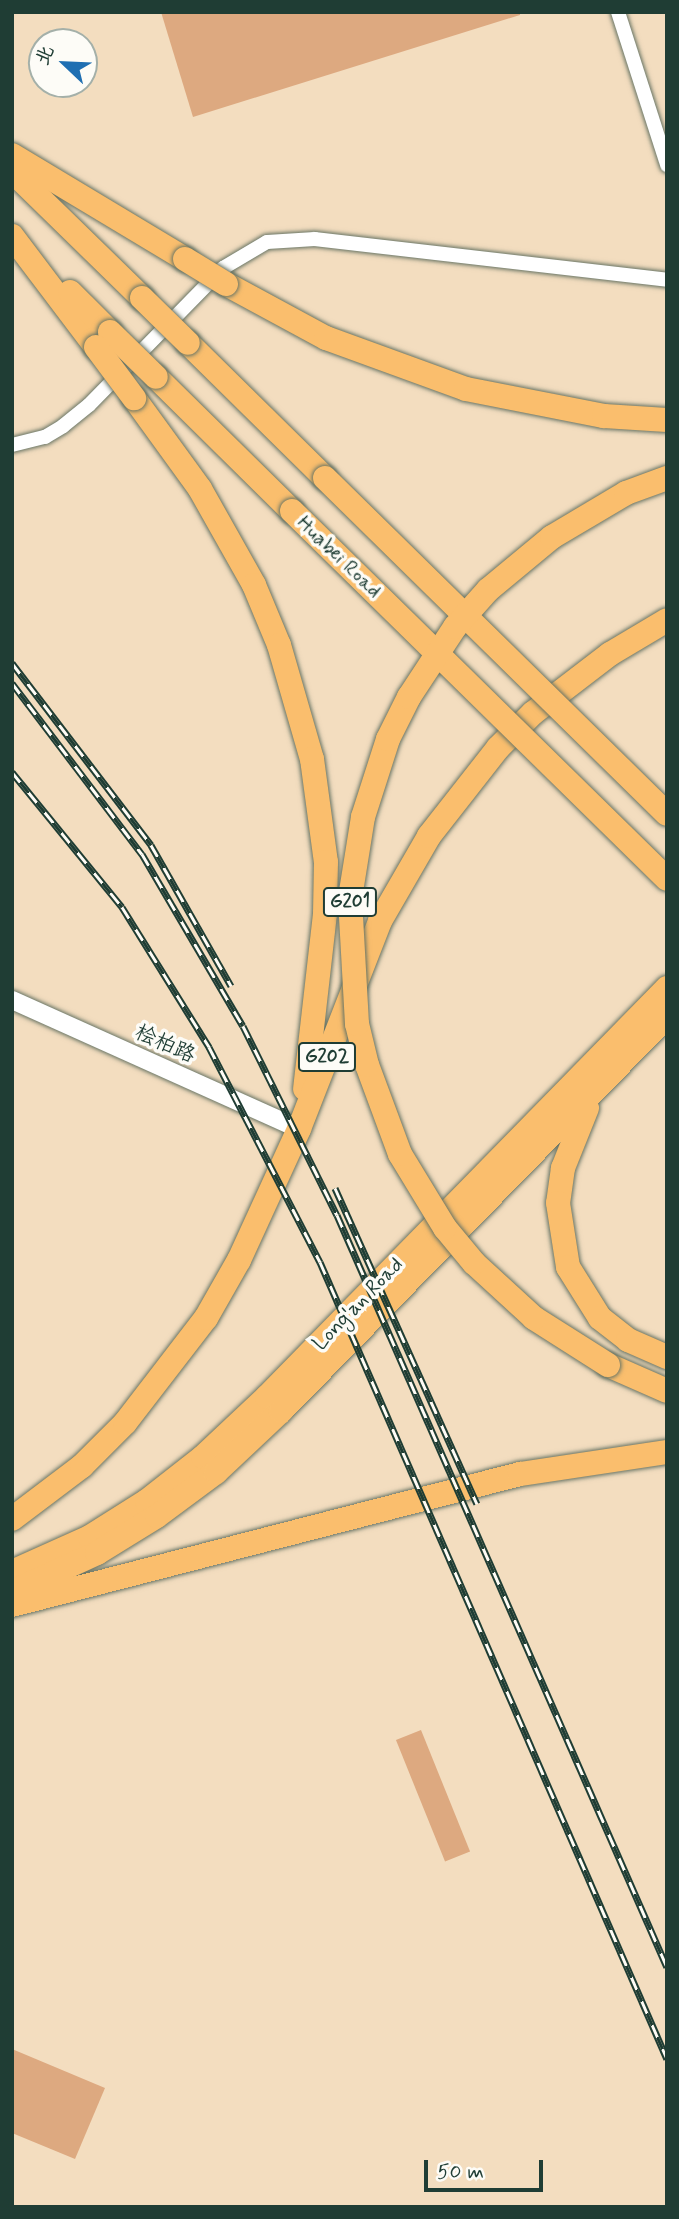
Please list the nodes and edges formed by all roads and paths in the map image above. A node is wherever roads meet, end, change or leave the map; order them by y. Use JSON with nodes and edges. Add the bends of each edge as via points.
{"nodes":[{"id":1,"x":618,"y":12,"type":"edge"},
{"id":2,"x":12,"y":155,"type":"edge"},
{"id":3,"x":667,"y":165,"type":"edge"},
{"id":4,"x":12,"y":171,"type":"edge"},
{"id":5,"x":12,"y":236,"type":"edge"},
{"id":6,"x":667,"y":280,"type":"edge"},
{"id":7,"x":103,"y":340,"type":"junction"},
{"id":8,"x":667,"y":419,"type":"edge"},
{"id":9,"x":12,"y":445,"type":"edge"},
{"id":10,"x":667,"y":478,"type":"edge"},
{"id":11,"x":667,"y":620,"type":"edge"},
{"id":12,"x":667,"y":814,"type":"edge"},
{"id":13,"x":667,"y":879,"type":"edge"},
{"id":14,"x":667,"y":988,"type":"edge"},
{"id":15,"x":12,"y":1000,"type":"edge"},
{"id":16,"x":667,"y":1016,"type":"edge"},
{"id":17,"x":609,"y":1075,"type":"junction"},
{"id":18,"x":299,"y":1129,"type":"junction"},
{"id":19,"x":667,"y":1357,"type":"edge"},
{"id":20,"x":667,"y":1391,"type":"edge"},
{"id":21,"x":667,"y":1452,"type":"edge"},
{"id":22,"x":12,"y":1519,"type":"edge"},
{"id":23,"x":12,"y":1572,"type":"edge"},
{"id":24,"x":12,"y":1592,"type":"edge"},
{"id":25,"x":12,"y":1605,"type":"edge"}],
"edges":[{"from":1,"to":3,"type":"street"},
{"from":2,"to":8,"type":"highway","bridge":true,"via":[[226,284],[326,338],[466,389],[545,407]]},
{"from":4,"to":12,"type":"highway","bridge":true},
{"from":5,"to":7,"type":"highway","name":"Huabei Road"},
{"from":6,"to":9,"type":"street","via":[[316,239],[267,242],[223,268],[81,412],[45,437]]},
{"from":7,"to":13,"type":"highway","name":"Huabei Road","bridge":true,"via":[[156,377]]},
{"from":7,"to":18,"type":"highway","bridge":true,"via":[[134,398],[200,489],[254,586],[283,655],[312,759],[326,862],[326,914]]},
{"from":10,"to":20,"type":"highway","number":"G201","bridge":true,"via":[[589,513],[534,550],[488,590],[431,660],[388,739],[373,780],[355,855],[349,942],[355,1011],[367,1065],[400,1154],[445,1228],[491,1280],[534,1318],[608,1366]]},
{"from":11,"to":18,"type":"highway","number":"G202","via":[[610,654],[533,713],[498,748],[429,836],[402,879],[358,969]]},
{"from":14,"to":23,"type":"highway","name":"Long'an Road","via":[[203,1457],[147,1501],[90,1537]]},
{"from":15,"to":18,"type":"street","name":"桧柏路"},
{"from":16,"to":17,"type":"highway","name":"Long'an Road"},
{"from":17,"to":19,"type":"highway","via":[[584,1115],[563,1168],[560,1235],[580,1292],[600,1318],[628,1340]]},
{"from":17,"to":24,"type":"highway","name":"Long'an Road","via":[[216,1472],[158,1516],[97,1553]]},
{"from":18,"to":22,"type":"highway","number":"G202","via":[[239,1260],[170,1369],[82,1466]]},
{"from":21,"to":25,"type":"highway","via":[[520,1474]]}]}
